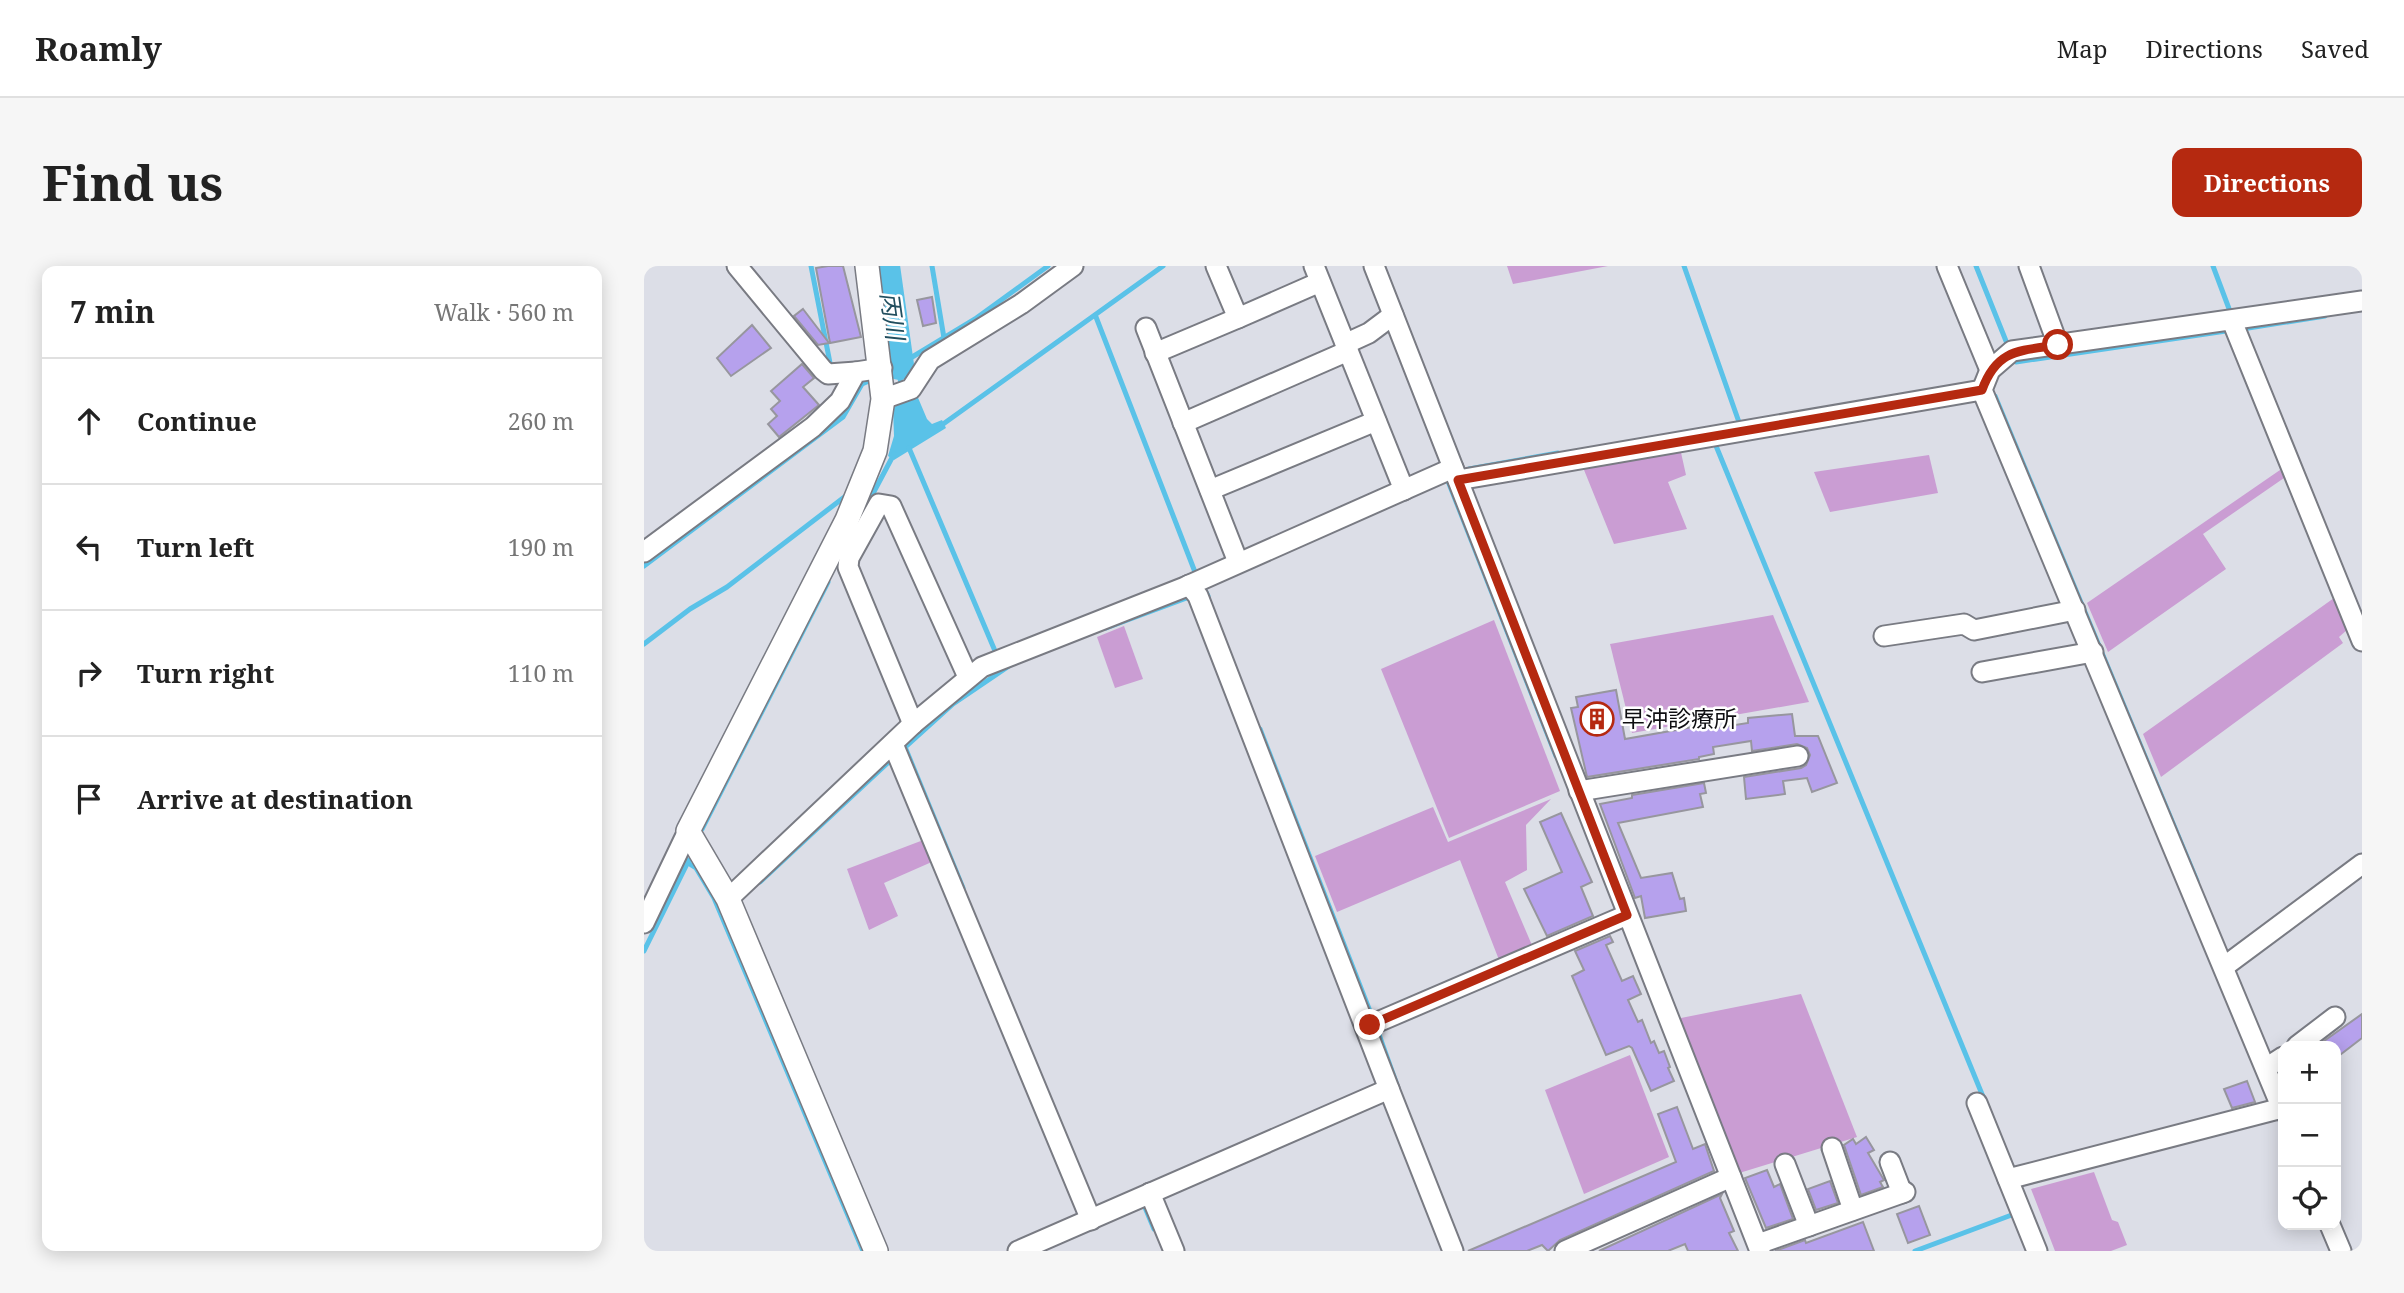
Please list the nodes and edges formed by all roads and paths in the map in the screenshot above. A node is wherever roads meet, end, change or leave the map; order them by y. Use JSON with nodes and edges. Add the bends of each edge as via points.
{"nodes":[{"id":1,"x":737,"y":266,"type":"edge"},
{"id":2,"x":867,"y":266,"type":"edge"},
{"id":3,"x":1073,"y":266,"type":"edge"},
{"id":4,"x":1216,"y":266,"type":"edge"},
{"id":5,"x":1374,"y":266,"type":"edge"},
{"id":6,"x":1947,"y":266,"type":"edge"},
{"id":7,"x":2029,"y":266,"type":"edge"},
{"id":8,"x":1317,"y":274,"type":"edge"},
{"id":9,"x":2362,"y":301,"type":"edge"},
{"id":10,"x":1393,"y":315,"type":"junction"},
{"id":11,"x":1238,"y":317,"type":"junction"},
{"id":12,"x":2232,"y":321,"type":"junction"},
{"id":13,"x":1146,"y":328,"type":"dead end"},
{"id":14,"x":2058,"y":345,"type":"junction"},
{"id":15,"x":1346,"y":347,"type":"junction"},
{"id":16,"x":1155,"y":353,"type":"junction"},
{"id":17,"x":881,"y":368,"type":"junction"},
{"id":18,"x":1990,"y":370,"type":"junction"},
{"id":19,"x":848,"y":388,"type":"junction"},
{"id":20,"x":1982,"y":390,"type":"junction"},
{"id":21,"x":896,"y":395,"type":"junction"},
{"id":22,"x":1376,"y":421,"type":"junction"},
{"id":23,"x":1183,"y":423,"type":"junction"},
{"id":24,"x":1450,"y":473,"type":"junction"},
{"id":25,"x":1404,"y":490,"type":"junction"},
{"id":26,"x":1210,"y":491,"type":"junction"},
{"id":27,"x":861,"y":514,"type":"junction"},
{"id":28,"x":644,"y":552,"type":"edge"},
{"id":29,"x":1238,"y":562,"type":"junction"},
{"id":30,"x":1195,"y":586,"type":"junction"},
{"id":31,"x":2075,"y":610,"type":"junction"},
{"id":32,"x":1884,"y":636,"type":"dead end"},
{"id":33,"x":2362,"y":641,"type":"edge"},
{"id":34,"x":2093,"y":652,"type":"junction"},
{"id":35,"x":1982,"y":672,"type":"dead end"},
{"id":36,"x":968,"y":677,"type":"junction"},
{"id":37,"x":913,"y":724,"type":"junction"},
{"id":38,"x":895,"y":751,"type":"junction"},
{"id":39,"x":1798,"y":756,"type":"dead end"},
{"id":40,"x":1579,"y":791,"type":"junction"},
{"id":41,"x":688,"y":831,"type":"junction"},
{"id":42,"x":2362,"y":864,"type":"edge"},
{"id":43,"x":728,"y":900,"type":"junction"},
{"id":44,"x":1622,"y":917,"type":"junction"},
{"id":45,"x":644,"y":923,"type":"edge"},
{"id":46,"x":2229,"y":964,"type":"junction"},
{"id":47,"x":2335,"y":1017,"type":"dead end"},
{"id":48,"x":1372,"y":1025,"type":"junction"},
{"id":49,"x":2304,"y":1041,"type":"edge"},
{"id":50,"x":2274,"y":1063,"type":"edge"},
{"id":51,"x":1389,"y":1089,"type":"junction"},
{"id":52,"x":1978,"y":1103,"type":"dead end"},
{"id":53,"x":2282,"y":1104,"type":"edge"},
{"id":54,"x":2278,"y":1111,"type":"edge"},
{"id":55,"x":1832,"y":1148,"type":"dead end"},
{"id":56,"x":1889,"y":1162,"type":"dead end"},
{"id":57,"x":1785,"y":1164,"type":"dead end"},
{"id":58,"x":2013,"y":1177,"type":"junction"},
{"id":59,"x":1726,"y":1179,"type":"junction"},
{"id":60,"x":1150,"y":1193,"type":"junction"},
{"id":61,"x":1853,"y":1210,"type":"junction"},
{"id":62,"x":1091,"y":1220,"type":"junction"},
{"id":63,"x":1809,"y":1226,"type":"junction"},
{"id":64,"x":2332,"y":1230,"type":"edge"},
{"id":65,"x":1759,"y":1248,"type":"edge"},
{"id":66,"x":876,"y":1251,"type":"edge"},
{"id":67,"x":1018,"y":1251,"type":"edge"},
{"id":68,"x":1174,"y":1251,"type":"edge"},
{"id":69,"x":1453,"y":1251,"type":"edge"},
{"id":70,"x":1565,"y":1251,"type":"edge"},
{"id":71,"x":2037,"y":1251,"type":"edge"},
{"id":72,"x":2341,"y":1251,"type":"edge"}],
"edges":[{"from":1,"to":19,"type":"street"},
{"from":2,"to":17,"type":"street"},
{"from":3,"to":21,"type":"street","via":[[930,360]]},
{"from":4,"to":11,"type":"street"},
{"from":5,"to":10,"type":"street"},
{"from":6,"to":18,"type":"street"},
{"from":7,"to":14,"type":"street"},
{"from":8,"to":11,"type":"street"},
{"from":8,"to":15,"type":"street"},
{"from":9,"to":12,"type":"street"},
{"from":10,"to":15,"type":"street"},
{"from":10,"to":24,"type":"street"},
{"from":11,"to":16,"type":"street"},
{"from":12,"to":14,"type":"street"},
{"from":12,"to":33,"type":"street"},
{"from":13,"to":16,"type":"street"},
{"from":14,"to":18,"type":"street","via":[[2012,351]]},
{"from":15,"to":22,"type":"street"},
{"from":15,"to":23,"type":"street"},
{"from":16,"to":23,"type":"street"},
{"from":17,"to":19,"type":"street"},
{"from":17,"to":21,"type":"street"},
{"from":18,"to":20,"type":"street"},
{"from":19,"to":28,"type":"street","via":[[813,427]]},
{"from":20,"to":24,"type":"street","via":[[1712,437]]},
{"from":20,"to":31,"type":"street"},
{"from":21,"to":27,"type":"street"},
{"from":22,"to":25,"type":"street"},
{"from":22,"to":26,"type":"street"},
{"from":23,"to":26,"type":"street"},
{"from":24,"to":25,"type":"street"},
{"from":24,"to":40,"type":"street"},
{"from":25,"to":29,"type":"street"},
{"from":26,"to":29,"type":"street"},
{"from":27,"to":36,"type":"street","via":[[879,504],[891,506]]},
{"from":27,"to":37,"type":"street","via":[[848,567]]},
{"from":27,"to":41,"type":"street"},
{"from":29,"to":30,"type":"street"},
{"from":30,"to":36,"type":"street","via":[[999,659]]},
{"from":30,"to":48,"type":"street"},
{"from":31,"to":32,"type":"street","via":[[1974,630],[1964,624]]},
{"from":31,"to":34,"type":"street"},
{"from":34,"to":35,"type":"street"},
{"from":34,"to":46,"type":"street"},
{"from":36,"to":37,"type":"street"},
{"from":37,"to":38,"type":"street"},
{"from":38,"to":43,"type":"street"},
{"from":38,"to":62,"type":"street"},
{"from":39,"to":40,"type":"street"},
{"from":40,"to":44,"type":"street"},
{"from":41,"to":43,"type":"street"},
{"from":41,"to":45,"type":"street"},
{"from":42,"to":46,"type":"street"},
{"from":43,"to":66,"type":"street"},
{"from":44,"to":48,"type":"street"},
{"from":44,"to":59,"type":"street"},
{"from":46,"to":50,"type":"street"},
{"from":47,"to":49,"type":"street"},
{"from":48,"to":51,"type":"street"},
{"from":50,"to":53,"type":"street"},
{"from":51,"to":60,"type":"street"},
{"from":51,"to":69,"type":"street"},
{"from":52,"to":58,"type":"street"},
{"from":54,"to":58,"type":"street"},
{"from":55,"to":61,"type":"street"},
{"from":56,"to":61,"type":"street","via":[[1904,1192]]},
{"from":57,"to":63,"type":"street"},
{"from":58,"to":71,"type":"street"},
{"from":59,"to":65,"type":"street"},
{"from":59,"to":70,"type":"street"},
{"from":60,"to":62,"type":"street"},
{"from":60,"to":68,"type":"street"},
{"from":61,"to":63,"type":"street"},
{"from":62,"to":67,"type":"street"},
{"from":63,"to":65,"type":"street"},
{"from":64,"to":72,"type":"street"}]}
